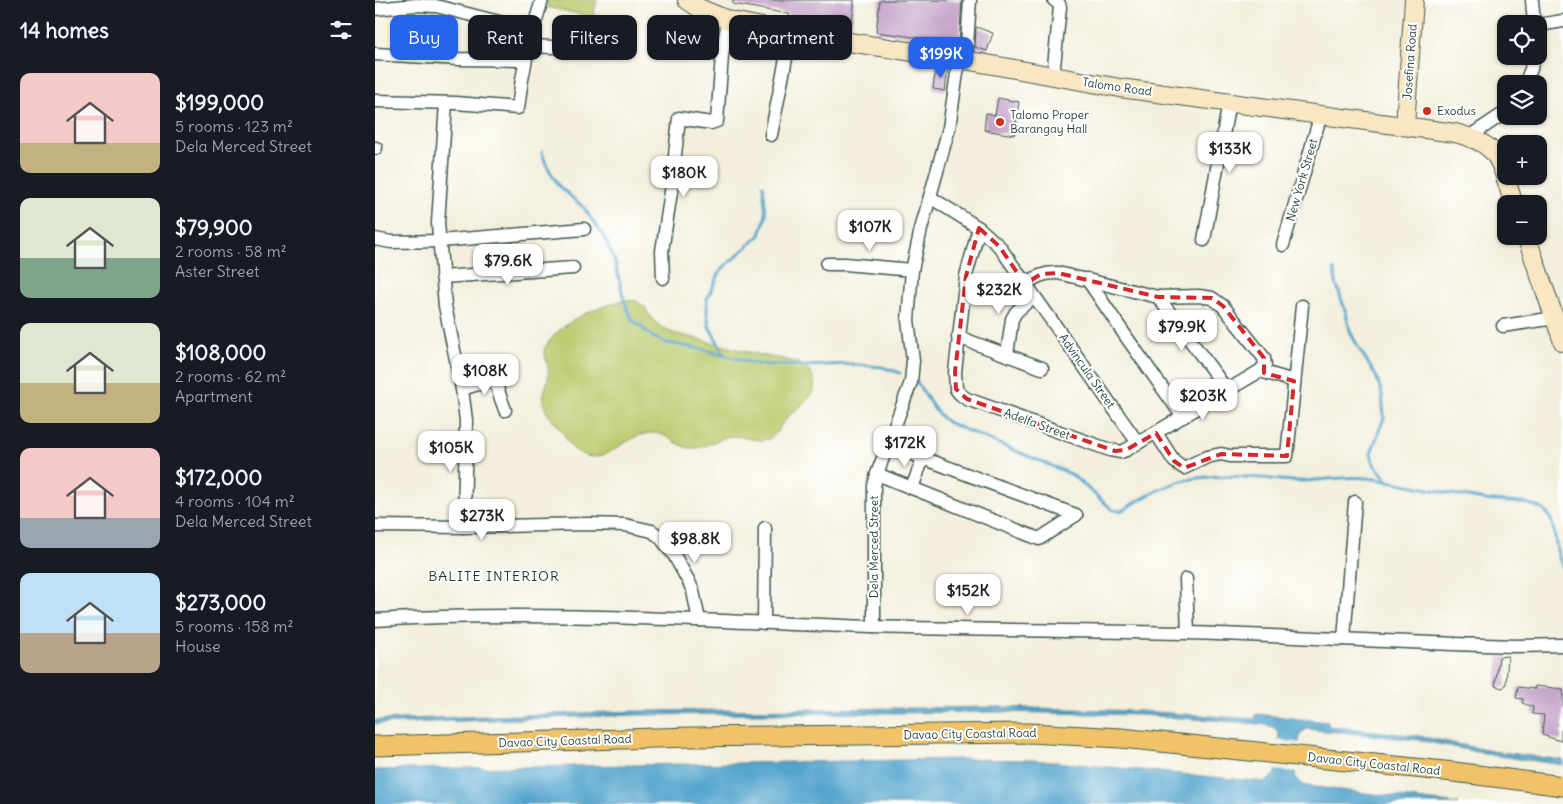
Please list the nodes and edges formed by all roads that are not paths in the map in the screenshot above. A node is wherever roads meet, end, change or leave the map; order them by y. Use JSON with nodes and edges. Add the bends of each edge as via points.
{"nodes":[{"id":1,"x":542,"y":0,"type":"edge"},
{"id":2,"x":687,"y":0,"type":"edge"},
{"id":3,"x":970,"y":0,"type":"edge"},
{"id":4,"x":1053,"y":0,"type":"edge"},
{"id":5,"x":1415,"y":0,"type":"edge"},
{"id":6,"x":1533,"y":0,"type":"edge"},
{"id":7,"x":375,"y":9,"type":"edge"},
{"id":8,"x":472,"y":15,"type":"edge"},
{"id":9,"x":537,"y":15,"type":"edge"},
{"id":10,"x":1534,"y":15,"type":"edge"},
{"id":11,"x":728,"y":20,"type":"joint"},
{"id":12,"x":1563,"y":21,"type":"edge"},
{"id":13,"x":1547,"y":24,"type":"edge"},
{"id":14,"x":852,"y":43,"type":"edge"},
{"id":15,"x":375,"y":54,"type":"edge"},
{"id":16,"x":468,"y":59,"type":"edge"},
{"id":17,"x":525,"y":60,"type":"edge"},
{"id":18,"x":786,"y":60,"type":"edge"},
{"id":19,"x":963,"y":60,"type":"junction"},
{"id":20,"x":1053,"y":76,"type":"junction"},
{"id":21,"x":375,"y":101,"type":"edge"},
{"id":22,"x":1229,"y":102,"type":"junction"},
{"id":23,"x":446,"y":103,"type":"junction"},
{"id":24,"x":1321,"y":114,"type":"junction"},
{"id":25,"x":1497,"y":118,"type":"edge"},
{"id":26,"x":1405,"y":125,"type":"junction"},
{"id":27,"x":771,"y":136,"type":"dead end"},
{"id":28,"x":1470,"y":136,"type":"junction"},
{"id":29,"x":1511,"y":195,"type":"edge"},
{"id":30,"x":930,"y":198,"type":"junction"},
{"id":31,"x":979,"y":228,"type":"junction"},
{"id":32,"x":584,"y":229,"type":"dead end"},
{"id":33,"x":375,"y":239,"type":"edge"},
{"id":34,"x":1204,"y":240,"type":"dead end"},
{"id":35,"x":439,"y":241,"type":"junction"},
{"id":36,"x":1283,"y":245,"type":"dead end"},
{"id":37,"x":1529,"y":245,"type":"edge"},
{"id":38,"x":827,"y":264,"type":"dead end"},
{"id":39,"x":573,"y":268,"type":"dead end"},
{"id":40,"x":912,"y":270,"type":"junction"},
{"id":41,"x":442,"y":278,"type":"junction"},
{"id":42,"x":663,"y":278,"type":"dead end"},
{"id":43,"x":1087,"y":279,"type":"junction"},
{"id":44,"x":1025,"y":284,"type":"junction"},
{"id":45,"x":1034,"y":296,"type":"junction"},
{"id":46,"x":1158,"y":297,"type":"junction"},
{"id":47,"x":1302,"y":306,"type":"dead end"},
{"id":48,"x":1555,"y":318,"type":"junction"},
{"id":49,"x":1503,"y":326,"type":"dead end"},
{"id":50,"x":958,"y":337,"type":"junction"},
{"id":51,"x":1563,"y":342,"type":"edge"},
{"id":52,"x":1007,"y":355,"type":"junction"},
{"id":53,"x":1042,"y":368,"type":"dead end"},
{"id":54,"x":1262,"y":368,"type":"junction"},
{"id":55,"x":1294,"y":381,"type":"junction"},
{"id":56,"x":462,"y":389,"type":"junction"},
{"id":57,"x":1227,"y":390,"type":"junction"},
{"id":58,"x":505,"y":410,"type":"dead end"},
{"id":59,"x":1183,"y":417,"type":"junction"},
{"id":60,"x":1156,"y":433,"type":"junction"},
{"id":61,"x":1139,"y":443,"type":"junction"},
{"id":62,"x":888,"y":444,"type":"junction"},
{"id":63,"x":923,"y":458,"type":"junction"},
{"id":64,"x":877,"y":474,"type":"junction"},
{"id":65,"x":912,"y":488,"type":"junction"},
{"id":66,"x":1355,"y":502,"type":"dead end"},
{"id":67,"x":375,"y":526,"type":"edge"},
{"id":68,"x":464,"y":527,"type":"junction"},
{"id":69,"x":765,"y":528,"type":"dead end"},
{"id":70,"x":1186,"y":579,"type":"dead end"},
{"id":71,"x":375,"y":620,"type":"edge"},
{"id":72,"x":699,"y":620,"type":"junction"},
{"id":73,"x":764,"y":622,"type":"junction"},
{"id":74,"x":873,"y":627,"type":"junction"},
{"id":75,"x":1188,"y":633,"type":"junction"},
{"id":76,"x":1345,"y":639,"type":"junction"},
{"id":77,"x":1563,"y":645,"type":"edge"},
{"id":78,"x":375,"y":746,"type":"edge"},
{"id":79,"x":1563,"y":786,"type":"edge"}],
"edges":[{"from":1,"to":9,"type":"street"},
{"from":2,"to":11,"type":"street","name":"Talomo Road"},
{"from":3,"to":19,"type":"street","name":"Dela Merced Street"},
{"from":4,"to":20,"type":"street","via":[[1060,7]]},
{"from":5,"to":26,"type":"street","name":"Josefina Road"},
{"from":6,"to":10,"type":"street"},
{"from":7,"to":8,"type":"street","via":[[436,6]]},
{"from":11,"to":42,"type":"street","via":[[717,120],[711,123],[679,118],[662,251]]},
{"from":12,"to":13,"type":"street"},
{"from":14,"to":19,"type":"street","name":"Talomo Road"},
{"from":15,"to":16,"type":"street"},
{"from":17,"to":23,"type":"street","via":[[518,108]]},
{"from":18,"to":27,"type":"street"},
{"from":19,"to":20,"type":"street","name":"Talomo Road"},
{"from":19,"to":30,"type":"street","name":"Dela Merced Street"},
{"from":20,"to":22,"type":"street","name":"Talomo Road"},
{"from":21,"to":23,"type":"street"},
{"from":22,"to":24,"type":"street","name":"Talomo Road"},
{"from":22,"to":34,"type":"street"},
{"from":23,"to":35,"type":"street"},
{"from":24,"to":26,"type":"street","name":"Talomo Road"},
{"from":24,"to":36,"type":"street","name":"New York Street"},
{"from":25,"to":28,"type":"street"},
{"from":26,"to":28,"type":"street","name":"Talomo Road"},
{"from":28,"to":29,"type":"street","name":"Talomo Road","via":[[1493,150]]},
{"from":30,"to":31,"type":"street","name":"Advincula Street"},
{"from":30,"to":40,"type":"street","name":"Dela Merced Street"},
{"from":31,"to":44,"type":"street","name":"Advincula Street","via":[[999,246]]},
{"from":31,"to":50,"type":"street","via":[[966,276]]},
{"from":32,"to":35,"type":"street"},
{"from":33,"to":35,"type":"street"},
{"from":35,"to":41,"type":"street"},
{"from":37,"to":48,"type":"street"},
{"from":38,"to":40,"type":"street"},
{"from":39,"to":41,"type":"street"},
{"from":40,"to":62,"type":"street","name":"Dela Merced Street","via":[[908,320],[913,371]]},
{"from":41,"to":56,"type":"street"},
{"from":43,"to":44,"type":"street","via":[[1049,272]]},
{"from":43,"to":46,"type":"street"},
{"from":43,"to":59,"type":"street"},
{"from":44,"to":45,"type":"street","name":"Advincula Street"},
{"from":45,"to":52,"type":"street","via":[[1012,319]]},
{"from":45,"to":61,"type":"street","name":"Advincula Street"},
{"from":46,"to":54,"type":"street","via":[[1206,296],[1217,301],[1264,358]]},
{"from":46,"to":57,"type":"street"},
{"from":47,"to":55,"type":"street"},
{"from":48,"to":49,"type":"street"},
{"from":48,"to":51,"type":"street"},
{"from":50,"to":52,"type":"street"},
{"from":50,"to":61,"type":"street","name":"Adelfa Street","via":[[956,389],[967,398],[1110,450],[1121,452]]},
{"from":52,"to":53,"type":"street"},
{"from":54,"to":55,"type":"street"},
{"from":54,"to":57,"type":"street"},
{"from":55,"to":60,"type":"street","via":[[1287,456],[1221,454],[1184,468],[1174,461]]},
{"from":56,"to":58,"type":"street","via":[[494,379]]},
{"from":56,"to":68,"type":"street","via":[[466,420]]},
{"from":57,"to":59,"type":"street"},
{"from":59,"to":60,"type":"street"},
{"from":60,"to":61,"type":"street"},
{"from":62,"to":63,"type":"street"},
{"from":62,"to":64,"type":"street","name":"Dela Merced Street"},
{"from":63,"to":65,"type":"street"},
{"from":63,"to":65,"type":"street","via":[[1076,515],[1039,539]]},
{"from":64,"to":65,"type":"street"},
{"from":64,"to":74,"type":"street","name":"Dela Merced Street","via":[[873,497]]},
{"from":66,"to":76,"type":"street"},
{"from":67,"to":68,"type":"street"},
{"from":68,"to":72,"type":"street","via":[[588,524],[625,525],[652,531],[667,546],[685,575],[693,591]]},
{"from":69,"to":73,"type":"street"},
{"from":70,"to":75,"type":"street"},
{"from":71,"to":72,"type":"street","via":[[494,616]]},
{"from":72,"to":73,"type":"street"},
{"from":73,"to":74,"type":"street"},
{"from":74,"to":75,"type":"street"},
{"from":75,"to":76,"type":"street"},
{"from":76,"to":77,"type":"street"},
{"from":78,"to":79,"type":"main road","name":"Davao City Coastal Road","via":[[1030,732],[1121,738]]}]}
